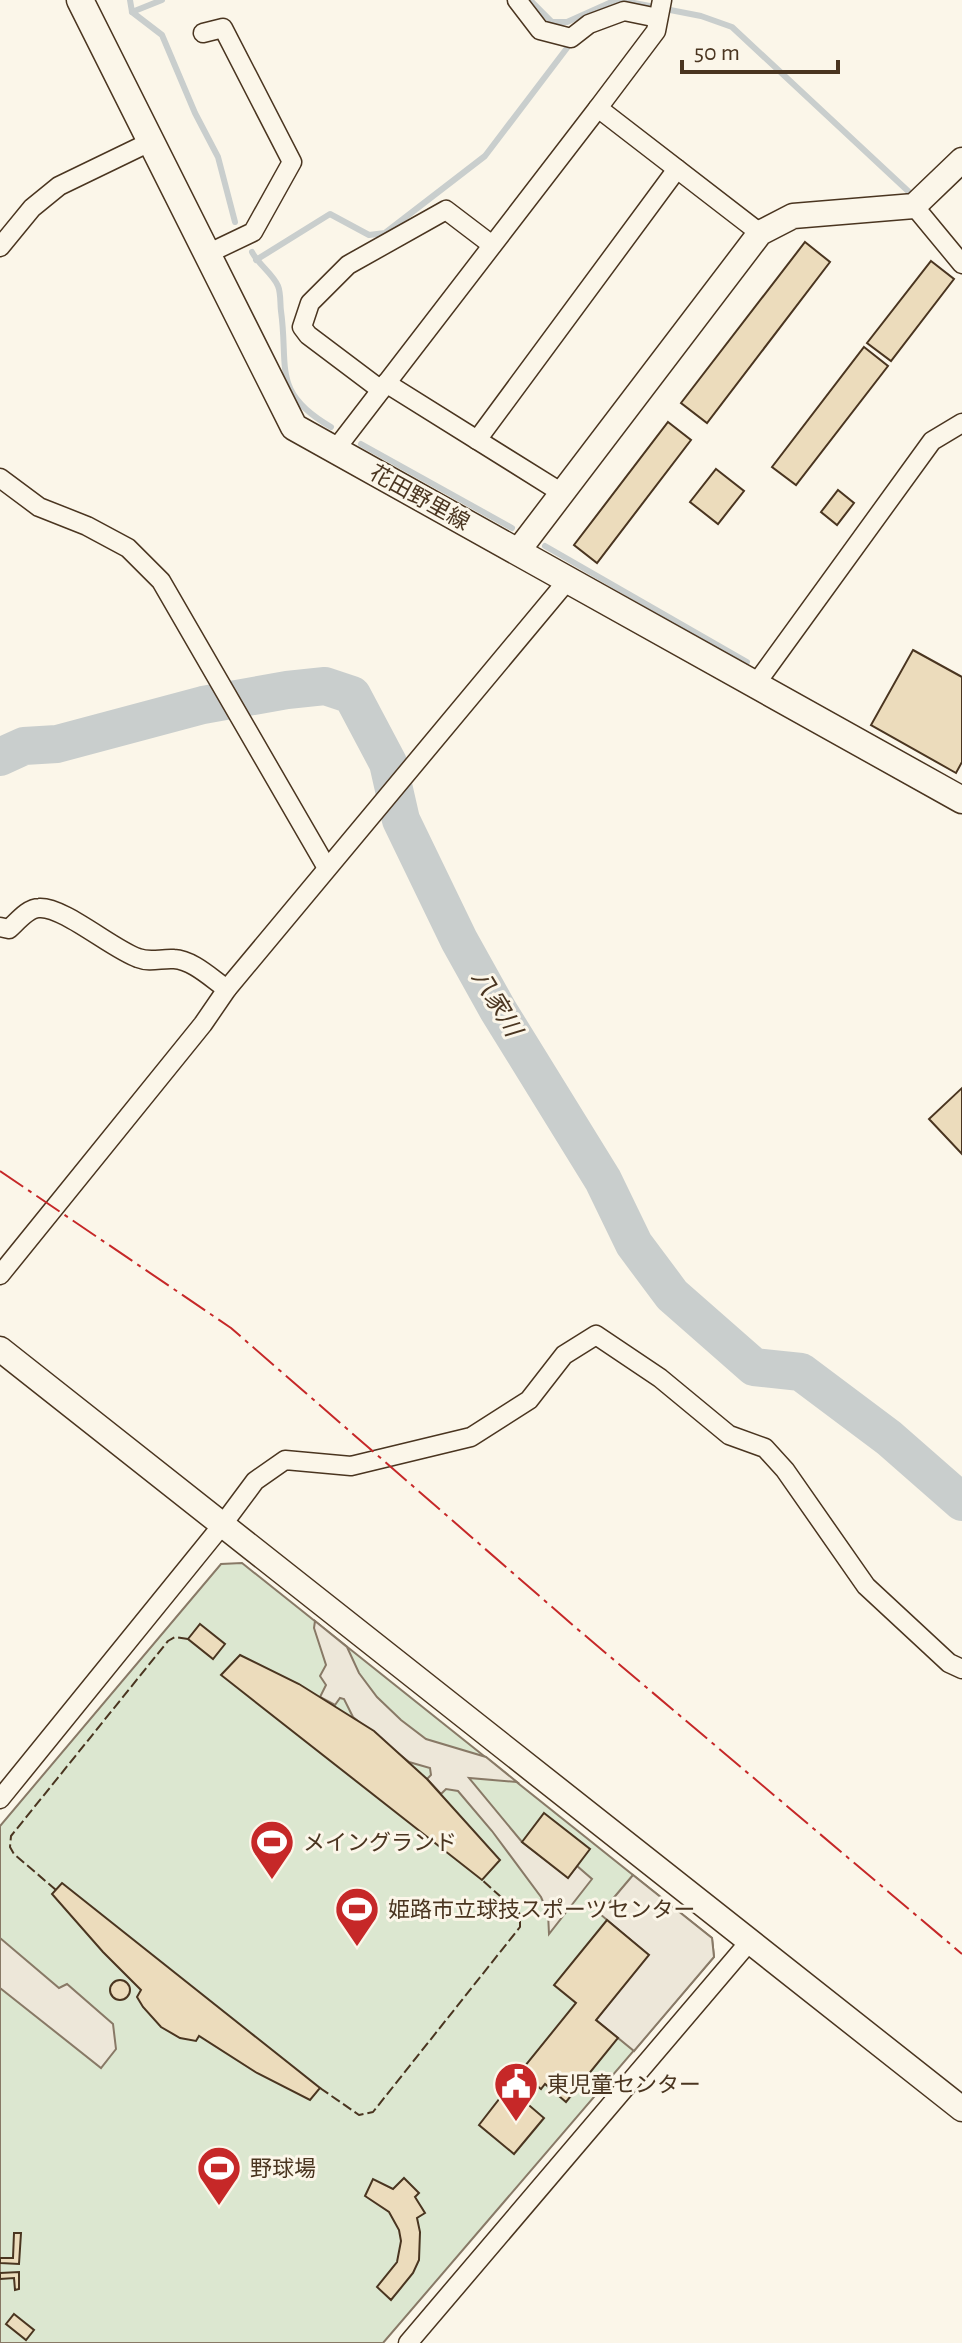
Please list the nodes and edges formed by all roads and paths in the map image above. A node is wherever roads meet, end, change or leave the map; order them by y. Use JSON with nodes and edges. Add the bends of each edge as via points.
{"nodes":[{"id":1,"x":80,"y":0,"type":"edge"},
{"id":2,"x":517,"y":0,"type":"edge"},
{"id":3,"x":660,"y":9,"type":"edge"},
{"id":4,"x":203,"y":33,"type":"dead end"},
{"id":5,"x":598,"y":108,"type":"junction"},
{"id":6,"x":150,"y":142,"type":"junction"},
{"id":7,"x":962,"y":160,"type":"edge"},
{"id":8,"x":677,"y":169,"type":"junction"},
{"id":9,"x":914,"y":206,"type":"junction"},
{"id":10,"x":760,"y":233,"type":"junction"},
{"id":11,"x":492,"y":245,"type":"junction"},
{"id":12,"x":0,"y":247,"type":"edge"},
{"id":13,"x":207,"y":254,"type":"junction"},
{"id":14,"x":962,"y":264,"type":"edge"},
{"id":15,"x":383,"y":387,"type":"junction"},
{"id":16,"x":962,"y":423,"type":"edge"},
{"id":17,"x":477,"y":440,"type":"junction"},
{"id":18,"x":335,"y":450,"type":"junction"},
{"id":19,"x":0,"y":478,"type":"edge"},
{"id":20,"x":562,"y":493,"type":"junction"},
{"id":21,"x":518,"y":551,"type":"junction"},
{"id":22,"x":567,"y":581,"type":"junction"},
{"id":23,"x":755,"y":685,"type":"junction"},
{"id":24,"x":962,"y":800,"type":"edge"},
{"id":25,"x":327,"y":868,"type":"junction"},
{"id":26,"x":0,"y":927,"type":"edge"},
{"id":27,"x":227,"y":989,"type":"junction"},
{"id":28,"x":0,"y":1275,"type":"edge"},
{"id":29,"x":0,"y":1349,"type":"edge"},
{"id":30,"x":223,"y":1524,"type":"junction"},
{"id":31,"x":962,"y":1669,"type":"edge"},
{"id":32,"x":0,"y":1799,"type":"edge"},
{"id":33,"x":750,"y":1941,"type":"junction"},
{"id":34,"x":962,"y":2109,"type":"edge"},
{"id":35,"x":408,"y":2343,"type":"edge"}],
"edges":[{"from":1,"to":6,"type":"main road","name":"花田野里線"},
{"from":2,"to":3,"type":"street","via":[[540,30],[571,38],[589,24],[624,11]]},
{"from":3,"to":5,"type":"street","via":[[656,31]]},
{"from":4,"to":13,"type":"street","via":[[223,28],[292,162],[253,232]]},
{"from":5,"to":8,"type":"street"},
{"from":5,"to":11,"type":"street"},
{"from":6,"to":12,"type":"street","via":[[59,186],[32,208]]},
{"from":6,"to":13,"type":"main road","name":"花田野里線"},
{"from":7,"to":9,"type":"street"},
{"from":8,"to":10,"type":"street"},
{"from":8,"to":17,"type":"street"},
{"from":9,"to":10,"type":"street","via":[[793,216]]},
{"from":9,"to":14,"type":"street"},
{"from":10,"to":20,"type":"street"},
{"from":11,"to":15,"type":"street"},
{"from":11,"to":15,"type":"street","via":[[446,210],[348,265],[310,303],[302,327],[308,335]]},
{"from":13,"to":18,"type":"main road","name":"花田野里線","via":[[294,427]]},
{"from":15,"to":17,"type":"street"},
{"from":15,"to":18,"type":"street"},
{"from":16,"to":23,"type":"street","via":[[932,441]]},
{"from":17,"to":20,"type":"street"},
{"from":18,"to":21,"type":"main road","name":"花田野里線"},
{"from":19,"to":25,"type":"street","via":[[39,507],[128,548],[161,581]]},
{"from":20,"to":21,"type":"street"},
{"from":21,"to":22,"type":"main road","name":"花田野里線"},
{"from":22,"to":23,"type":"main road","name":"花田野里線"},
{"from":22,"to":25,"type":"street"},
{"from":23,"to":24,"type":"main road","name":"花田野里線"},
{"from":25,"to":27,"type":"street"},
{"from":26,"to":27,"type":"street","via":[[9,929],[39,908],[56,912],[137,958],[188,962]]},
{"from":27,"to":28,"type":"street"},
{"from":29,"to":30,"type":"street"},
{"from":30,"to":31,"type":"street","via":[[255,1481],[285,1460],[351,1466],[471,1437],[529,1400],[564,1355],[596,1335],[660,1378],[729,1435],[765,1448],[866,1586]]},
{"from":30,"to":32,"type":"street"},
{"from":30,"to":33,"type":"street"},
{"from":33,"to":34,"type":"street"},
{"from":33,"to":35,"type":"street"}]}
